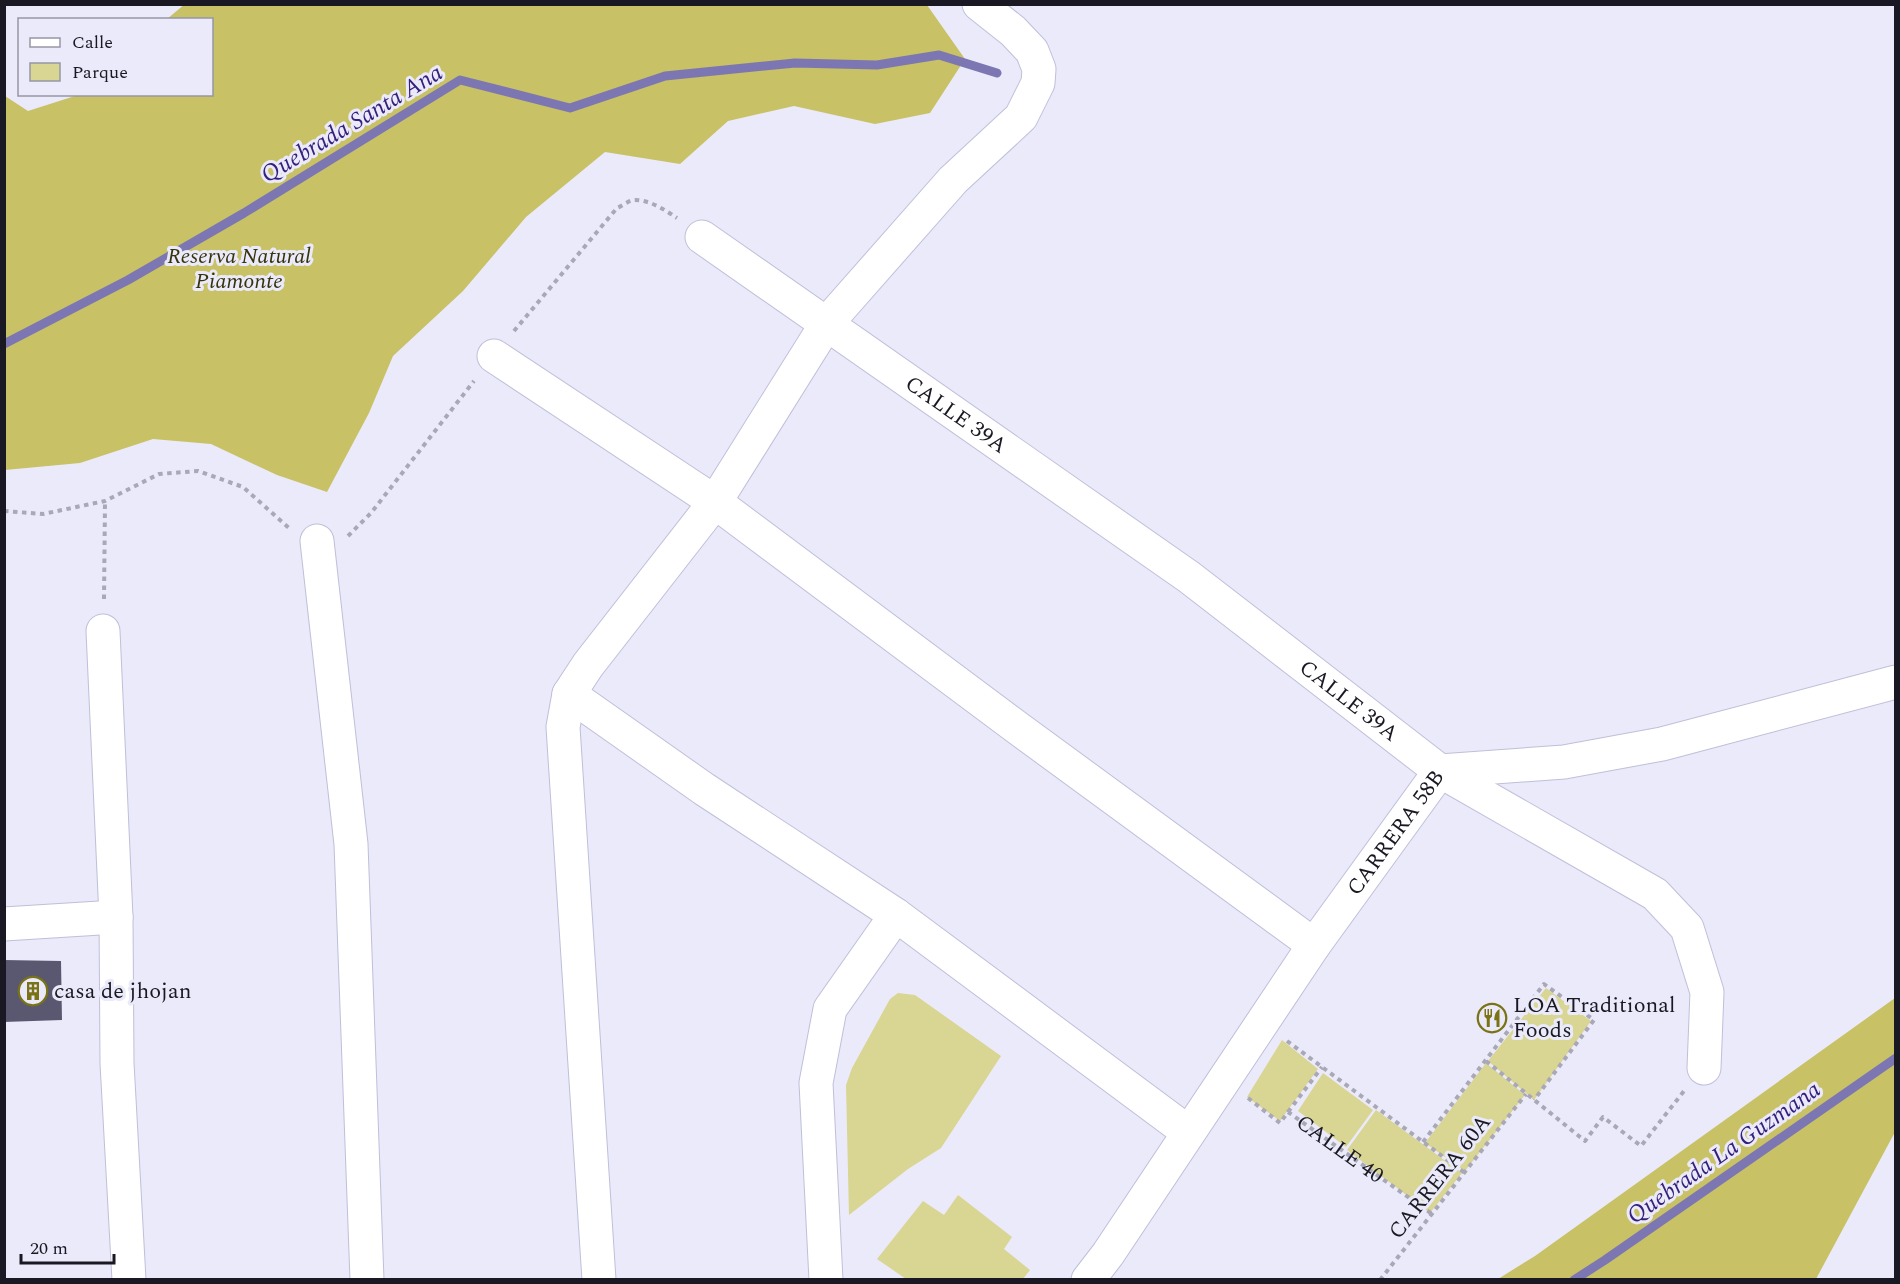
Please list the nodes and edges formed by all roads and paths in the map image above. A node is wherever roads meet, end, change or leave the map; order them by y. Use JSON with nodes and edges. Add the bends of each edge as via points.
{"nodes":[{"id":1,"x":980,"y":4,"type":"edge"},
{"id":2,"x":702,"y":237,"type":"dead end"},
{"id":3,"x":827,"y":323,"type":"junction"},
{"id":4,"x":494,"y":356,"type":"dead end"},
{"id":5,"x":105,"y":501,"type":"junction"},
{"id":6,"x":715,"y":502,"type":"junction"},
{"id":7,"x":4,"y":512,"type":"edge"},
{"id":8,"x":317,"y":541,"type":"joint"},
{"id":9,"x":103,"y":631,"type":"joint"},
{"id":10,"x":1896,"y":682,"type":"edge"},
{"id":11,"x":569,"y":694,"type":"junction"},
{"id":12,"x":1440,"y":771,"type":"junction"},
{"id":13,"x":896,"y":915,"type":"junction"},
{"id":14,"x":116,"y":917,"type":"junction"},
{"id":15,"x":4,"y":924,"type":"edge"},
{"id":16,"x":1314,"y":945,"type":"junction"},
{"id":17,"x":1262,"y":1023,"type":"junction"},
{"id":18,"x":1486,"y":1061,"type":"junction"},
{"id":19,"x":1322,"y":1067,"type":"junction"},
{"id":20,"x":1704,"y":1068,"type":"joint"},
{"id":21,"x":1223,"y":1080,"type":"junction"},
{"id":22,"x":1526,"y":1094,"type":"junction"},
{"id":23,"x":1534,"y":1100,"type":"junction"},
{"id":24,"x":1288,"y":1112,"type":"junction"},
{"id":25,"x":1188,"y":1132,"type":"junction"},
{"id":26,"x":1423,"y":1142,"type":"junction"},
{"id":27,"x":1465,"y":1173,"type":"junction"},
{"id":28,"x":1432,"y":1214,"type":"junction"},
{"id":29,"x":129,"y":1280,"type":"edge"},
{"id":30,"x":367,"y":1280,"type":"edge"},
{"id":31,"x":599,"y":1280,"type":"edge"},
{"id":32,"x":826,"y":1280,"type":"edge"},
{"id":33,"x":1088,"y":1280,"type":"edge"},
{"id":34,"x":1380,"y":1280,"type":"edge"}],
"edges":[{"from":1,"to":3,"type":"street","via":[[1032,51],[1039,69],[1038,83],[1021,117],[952,180]]},
{"from":2,"to":3,"type":"street","name":"CALLE 39A"},
{"from":3,"to":6,"type":"street"},
{"from":3,"to":12,"type":"street","name":"CALLE 39A","via":[[1189,577]]},
{"from":4,"to":6,"type":"street"},
{"from":5,"to":7,"type":"path","via":[[43,514]]},
{"from":5,"to":8,"type":"path","via":[[159,474],[198,471],[243,487],[295,534]]},
{"from":5,"to":9,"type":"path"},
{"from":6,"to":11,"type":"street"},
{"from":6,"to":16,"type":"street"},
{"from":8,"to":30,"type":"street","via":[[351,844]]},
{"from":9,"to":14,"type":"street"},
{"from":10,"to":12,"type":"street","name":"CARRERA 58B","via":[[1662,744],[1564,762]]},
{"from":11,"to":13,"type":"street"},
{"from":11,"to":31,"type":"street","via":[[563,727]]},
{"from":12,"to":16,"type":"street","name":"CARRERA 58B"},
{"from":12,"to":20,"type":"street","name":"CALLE 39A","via":[[1655,894],[1687,928],[1707,992]]},
{"from":13,"to":25,"type":"street"},
{"from":13,"to":32,"type":"street","via":[[830,1009],[816,1083]]},
{"from":14,"to":15,"type":"street"},
{"from":14,"to":29,"type":"street","via":[[117,1063]]},
{"from":16,"to":17,"type":"street","name":"CARRERA 58B"},
{"from":17,"to":19,"type":"path"},
{"from":17,"to":21,"type":"street","name":"CARRERA 58B"},
{"from":18,"to":22,"type":"path"},
{"from":18,"to":23,"type":"path","name":"CARRERA 60A","via":[[1544,984],[1593,1020]]},
{"from":18,"to":26,"type":"path","name":"CARRERA 60A"},
{"from":19,"to":24,"type":"path"},
{"from":19,"to":26,"type":"path"},
{"from":20,"to":23,"type":"path","via":[[1641,1146],[1603,1117],[1585,1142]]},
{"from":21,"to":24,"type":"path","name":"CALLE 40","via":[[1280,1123]]},
{"from":21,"to":25,"type":"street","name":"CARRERA 58B"},
{"from":22,"to":23,"type":"path"},
{"from":22,"to":27,"type":"path","name":"CARRERA 60A"},
{"from":24,"to":28,"type":"path","name":"CALLE 40"},
{"from":25,"to":33,"type":"street","name":"CARRERA 58B"},
{"from":26,"to":27,"type":"path"},
{"from":27,"to":28,"type":"path","name":"CARRERA 60A"},
{"from":28,"to":34,"type":"path","name":"CARRERA 60A"}]}
